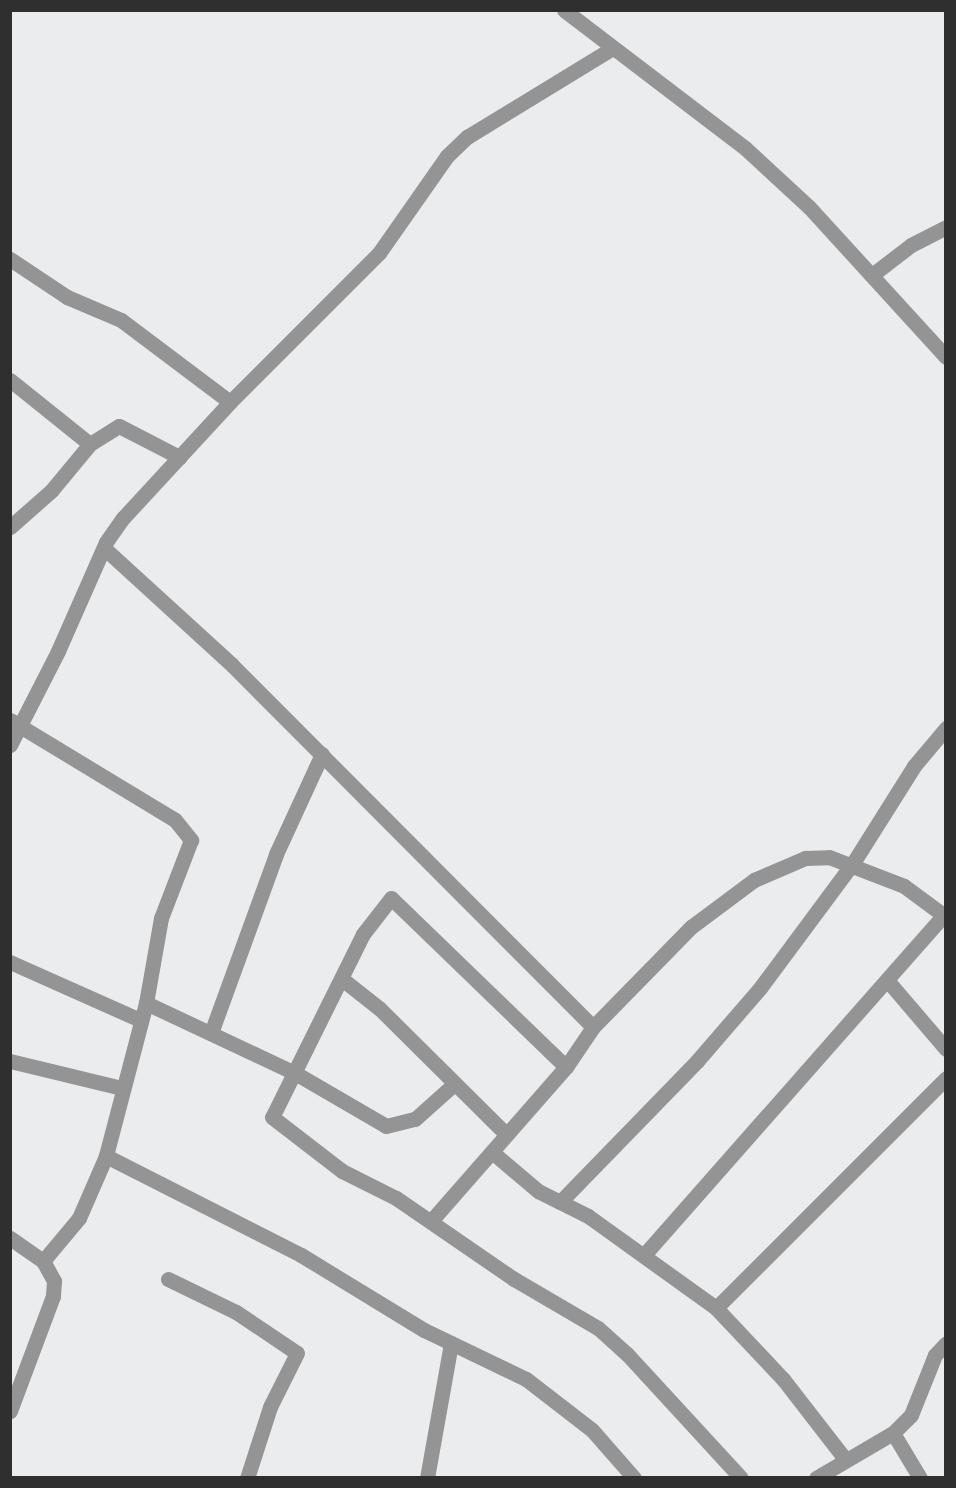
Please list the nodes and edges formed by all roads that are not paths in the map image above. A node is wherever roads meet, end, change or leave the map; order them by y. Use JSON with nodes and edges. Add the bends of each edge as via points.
{"nodes":[{"id":1,"x":564,"y":10,"type":"edge"},
{"id":2,"x":610,"y":49,"type":"junction"},
{"id":3,"x":945,"y":227,"type":"edge"},
{"id":4,"x":10,"y":258,"type":"edge"},
{"id":5,"x":872,"y":275,"type":"junction"},
{"id":6,"x":945,"y":357,"type":"edge"},
{"id":7,"x":10,"y":380,"type":"edge"},
{"id":8,"x":230,"y":402,"type":"junction"},
{"id":9,"x":90,"y":444,"type":"junction"},
{"id":10,"x":179,"y":457,"type":"junction"},
{"id":11,"x":11,"y":526,"type":"edge"},
{"id":12,"x":104,"y":548,"type":"junction"},
{"id":13,"x":15,"y":723,"type":"edge"},
{"id":14,"x":945,"y":728,"type":"edge"},
{"id":15,"x":10,"y":745,"type":"edge"},
{"id":16,"x":322,"y":754,"type":"junction"},
{"id":17,"x":853,"y":863,"type":"junction"},
{"id":18,"x":944,"y":916,"type":"edge"},
{"id":19,"x":10,"y":962,"type":"edge"},
{"id":20,"x":342,"y":979,"type":"junction"},
{"id":21,"x":887,"y":980,"type":"junction"},
{"id":22,"x":146,"y":1003,"type":"junction"},
{"id":23,"x":140,"y":1020,"type":"junction"},
{"id":24,"x":593,"y":1027,"type":"junction"},
{"id":25,"x":210,"y":1033,"type":"junction"},
{"id":26,"x":945,"y":1049,"type":"edge"},
{"id":27,"x":10,"y":1061,"type":"edge"},
{"id":28,"x":566,"y":1067,"type":"junction"},
{"id":29,"x":295,"y":1073,"type":"junction"},
{"id":30,"x":945,"y":1078,"type":"edge"},
{"id":31,"x":453,"y":1085,"type":"junction"},
{"id":32,"x":123,"y":1088,"type":"junction"},
{"id":33,"x":506,"y":1134,"type":"junction"},
{"id":34,"x":492,"y":1152,"type":"junction"},
{"id":35,"x":106,"y":1156,"type":"junction"},
{"id":36,"x":560,"y":1202,"type":"junction"},
{"id":37,"x":431,"y":1221,"type":"junction"},
{"id":38,"x":10,"y":1238,"type":"edge"},
{"id":39,"x":644,"y":1255,"type":"junction"},
{"id":40,"x":44,"y":1261,"type":"junction"},
{"id":41,"x":168,"y":1279,"type":"dead end"},
{"id":42,"x":716,"y":1308,"type":"junction"},
{"id":43,"x":451,"y":1343,"type":"junction"},
{"id":44,"x":945,"y":1343,"type":"edge"},
{"id":45,"x":10,"y":1411,"type":"edge"},
{"id":46,"x":893,"y":1432,"type":"junction"},
{"id":47,"x":845,"y":1459,"type":"junction"},
{"id":48,"x":247,"y":1478,"type":"edge"},
{"id":49,"x":427,"y":1478,"type":"edge"},
{"id":50,"x":634,"y":1478,"type":"edge"},
{"id":51,"x":741,"y":1478,"type":"edge"},
{"id":52,"x":816,"y":1478,"type":"edge"},
{"id":53,"x":920,"y":1478,"type":"edge"}],
"edges":[{"from":1,"to":2,"type":"street"},
{"from":2,"to":5,"type":"street","via":[[719,125],[809,207]]},
{"from":2,"to":8,"type":"street","via":[[468,138],[447,156],[379,253]]},
{"from":3,"to":5,"type":"street","via":[[910,245]]},
{"from":4,"to":8,"type":"street","via":[[67,297],[121,320]]},
{"from":5,"to":6,"type":"street"},
{"from":7,"to":9,"type":"street"},
{"from":8,"to":10,"type":"street"},
{"from":9,"to":10,"type":"street","via":[[123,426]]},
{"from":9,"to":11,"type":"street","via":[[51,491]]},
{"from":10,"to":12,"type":"street","via":[[123,518]]},
{"from":12,"to":13,"type":"street"},
{"from":12,"to":16,"type":"street"},
{"from":13,"to":15,"type":"street"},
{"from":13,"to":22,"type":"street","via":[[174,820],[190,836],[191,847],[160,918]]},
{"from":14,"to":17,"type":"street","via":[[914,766]]},
{"from":16,"to":24,"type":"street"},
{"from":16,"to":25,"type":"street","via":[[276,854]]},
{"from":17,"to":18,"type":"street","via":[[904,886]]},
{"from":17,"to":24,"type":"street","via":[[830,857],[805,858],[735,892],[691,927]]},
{"from":17,"to":36,"type":"street","via":[[791,949],[718,1037]]},
{"from":18,"to":21,"type":"street"},
{"from":19,"to":23,"type":"street"},
{"from":20,"to":28,"type":"street","via":[[372,918],[385,901],[394,898]]},
{"from":20,"to":29,"type":"street"},
{"from":20,"to":31,"type":"street","via":[[381,1009]]},
{"from":21,"to":26,"type":"street"},
{"from":21,"to":39,"type":"street"},
{"from":22,"to":23,"type":"street"},
{"from":22,"to":25,"type":"street"},
{"from":23,"to":32,"type":"street"},
{"from":24,"to":28,"type":"street"},
{"from":25,"to":29,"type":"street"},
{"from":27,"to":32,"type":"street"},
{"from":28,"to":33,"type":"street"},
{"from":29,"to":31,"type":"street","via":[[386,1126],[415,1119]]},
{"from":29,"to":37,"type":"street","via":[[272,1115],[274,1121],[342,1171]]},
{"from":30,"to":42,"type":"street"},
{"from":31,"to":33,"type":"street"},
{"from":32,"to":35,"type":"street"},
{"from":33,"to":34,"type":"street"},
{"from":34,"to":36,"type":"street","via":[[529,1184]]},
{"from":34,"to":37,"type":"street"},
{"from":35,"to":40,"type":"street","via":[[79,1218]]},
{"from":35,"to":43,"type":"street","via":[[301,1255]]},
{"from":36,"to":39,"type":"street"},
{"from":37,"to":51,"type":"street","via":[[514,1279],[598,1328],[627,1354]]},
{"from":38,"to":40,"type":"street"},
{"from":39,"to":42,"type":"street"},
{"from":40,"to":45,"type":"street","via":[[54,1281],[53,1296]]},
{"from":41,"to":48,"type":"street","via":[[236,1312],[297,1353],[270,1407]]},
{"from":42,"to":47,"type":"street","via":[[783,1379]]},
{"from":43,"to":49,"type":"street"},
{"from":43,"to":50,"type":"street","via":[[526,1379],[573,1413]]},
{"from":44,"to":46,"type":"street","via":[[935,1355],[911,1415]]},
{"from":46,"to":47,"type":"street"},
{"from":46,"to":53,"type":"street"},
{"from":47,"to":52,"type":"street"}]}
